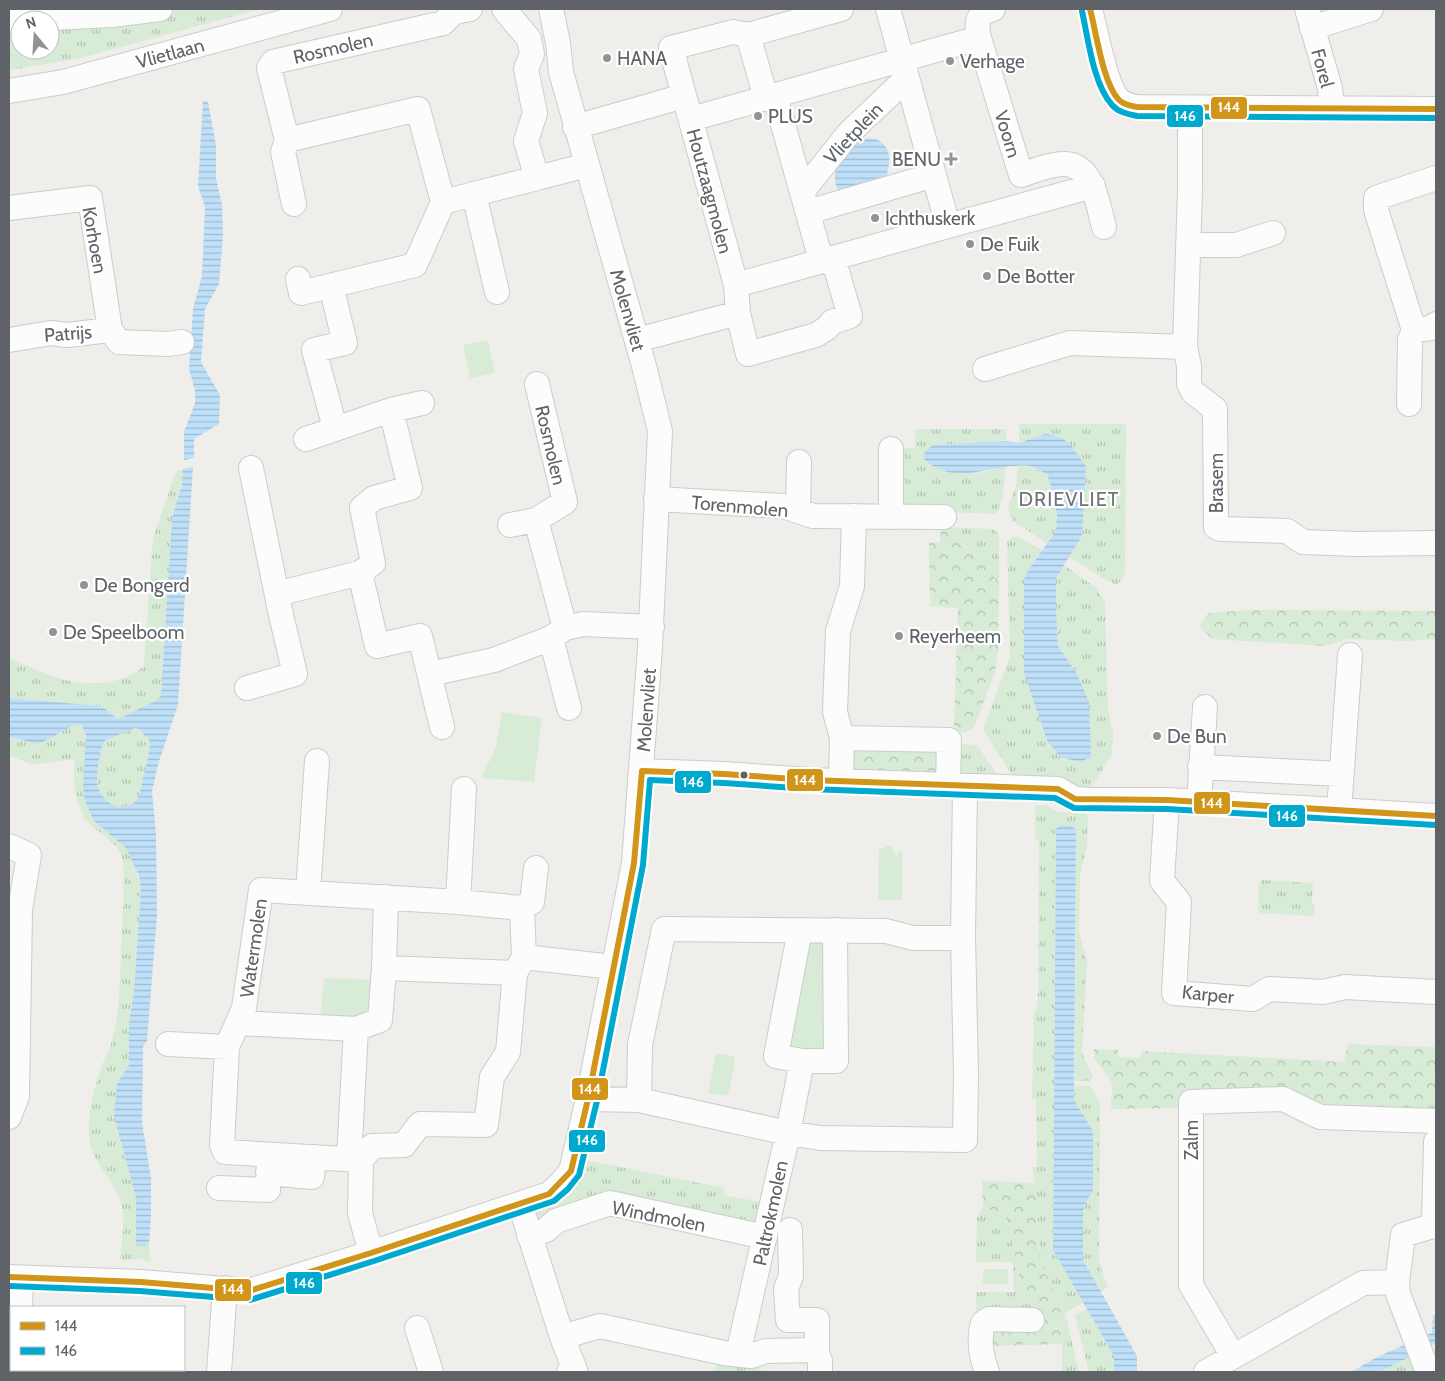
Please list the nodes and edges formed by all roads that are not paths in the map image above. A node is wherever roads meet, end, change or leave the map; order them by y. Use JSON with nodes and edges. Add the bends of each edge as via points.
{"nodes":[{"id":1,"x":160,"y":9,"type":"edge"},
{"id":2,"x":330,"y":9,"type":"edge"},
{"id":3,"x":470,"y":9,"type":"edge"},
{"id":4,"x":504,"y":9,"type":"edge"},
{"id":5,"x":535,"y":9,"type":"edge"},
{"id":6,"x":551,"y":9,"type":"edge"},
{"id":7,"x":841,"y":9,"type":"edge"},
{"id":8,"x":888,"y":9,"type":"edge"},
{"id":9,"x":993,"y":9,"type":"edge"},
{"id":10,"x":1090,"y":9,"type":"edge"},
{"id":11,"x":1371,"y":9,"type":"edge"},
{"id":12,"x":1310,"y":18,"type":"edge"},
{"id":13,"x":9,"y":20,"type":"edge"},
{"id":14,"x":741,"y":33,"type":"junction"},
{"id":15,"x":979,"y":38,"type":"junction"},
{"id":16,"x":905,"y":69,"type":"junction"},
{"id":17,"x":561,"y":72,"type":"junction"},
{"id":18,"x":9,"y":91,"type":"edge"},
{"id":19,"x":684,"y":96,"type":"junction"},
{"id":20,"x":770,"y":97,"type":"junction"},
{"id":21,"x":1190,"y":108,"type":"junction"},
{"id":22,"x":1332,"y":109,"type":"junction"},
{"id":23,"x":1436,"y":109,"type":"edge"},
{"id":24,"x":691,"y":119,"type":"junction"},
{"id":25,"x":576,"y":127,"type":"junction"},
{"id":26,"x":287,"y":140,"type":"junction"},
{"id":27,"x":587,"y":165,"type":"junction"},
{"id":28,"x":934,"y":175,"type":"junction"},
{"id":29,"x":537,"y":178,"type":"junction"},
{"id":30,"x":1436,"y":178,"type":"edge"},
{"id":31,"x":1093,"y":186,"type":"junction"},
{"id":32,"x":474,"y":194,"type":"junction"},
{"id":33,"x":443,"y":202,"type":"junction"},
{"id":34,"x":805,"y":202,"type":"junction"},
{"id":35,"x":294,"y":204,"type":"dead end"},
{"id":36,"x":9,"y":208,"type":"edge"},
{"id":37,"x":948,"y":226,"type":"junction"},
{"id":38,"x":1104,"y":227,"type":"dead end"},
{"id":39,"x":1273,"y":232,"type":"dead end"},
{"id":40,"x":1189,"y":244,"type":"junction"},
{"id":41,"x":828,"y":263,"type":"junction"},
{"id":42,"x":298,"y":279,"type":"dead end"},
{"id":43,"x":736,"y":285,"type":"junction"},
{"id":44,"x":331,"y":286,"type":"junction"},
{"id":45,"x":497,"y":292,"type":"dead end"},
{"id":46,"x":738,"y":313,"type":"junction"},
{"id":47,"x":1425,"y":327,"type":"edge"},
{"id":48,"x":110,"y":330,"type":"junction"},
{"id":49,"x":9,"y":340,"type":"edge"},
{"id":50,"x":637,"y":340,"type":"junction"},
{"id":51,"x":182,"y":342,"type":"dead end"},
{"id":52,"x":1185,"y":347,"type":"junction"},
{"id":53,"x":985,"y":368,"type":"dead end"},
{"id":54,"x":537,"y":384,"type":"dead end"},
{"id":55,"x":1409,"y":401,"type":"dead end"},
{"id":56,"x":422,"y":403,"type":"dead end"},
{"id":57,"x":390,"y":410,"type":"junction"},
{"id":58,"x":334,"y":428,"type":"junction"},
{"id":59,"x":306,"y":439,"type":"dead end"},
{"id":60,"x":891,"y":449,"type":"dead end"},
{"id":61,"x":799,"y":462,"type":"dead end"},
{"id":62,"x":251,"y":468,"type":"dead end"},
{"id":63,"x":656,"y":499,"type":"junction"},
{"id":64,"x":798,"y":511,"type":"junction"},
{"id":65,"x":854,"y":516,"type":"junction"},
{"id":66,"x":891,"y":517,"type":"junction"},
{"id":67,"x":944,"y":517,"type":"dead end"},
{"id":68,"x":536,"y":520,"type":"junction"},
{"id":69,"x":510,"y":525,"type":"dead end"},
{"id":70,"x":1436,"y":543,"type":"edge"},
{"id":71,"x":360,"y":573,"type":"junction"},
{"id":72,"x":277,"y":594,"type":"junction"},
{"id":73,"x":652,"y":627,"type":"junction"},
{"id":74,"x":558,"y":633,"type":"junction"},
{"id":75,"x":1350,"y":655,"type":"dead end"},
{"id":76,"x":430,"y":674,"type":"junction"},
{"id":77,"x":246,"y":688,"type":"dead end"},
{"id":78,"x":1205,"y":707,"type":"dead end"},
{"id":79,"x":569,"y":708,"type":"dead end"},
{"id":80,"x":442,"y":727,"type":"dead end"},
{"id":81,"x":842,"y":738,"type":"junction"},
{"id":82,"x":317,"y":761,"type":"dead end"},
{"id":83,"x":1200,"y":767,"type":"junction"},
{"id":84,"x":642,"y":771,"type":"junction"},
{"id":85,"x":1341,"y":774,"type":"junction"},
{"id":86,"x":841,"y":780,"type":"junction"},
{"id":87,"x":957,"y":786,"type":"junction"},
{"id":88,"x":464,"y":789,"type":"dead end"},
{"id":89,"x":1167,"y":800,"type":"junction"},
{"id":90,"x":1199,"y":803,"type":"junction"},
{"id":91,"x":1339,"y":811,"type":"junction"},
{"id":92,"x":1436,"y":816,"type":"edge"},
{"id":93,"x":9,"y":846,"type":"edge"},
{"id":94,"x":536,"y":868,"type":"dead end"},
{"id":95,"x":308,"y":892,"type":"junction"},
{"id":96,"x":386,"y":897,"type":"junction"},
{"id":97,"x":458,"y":902,"type":"junction"},
{"id":98,"x":522,"y":908,"type":"junction"},
{"id":99,"x":800,"y":930,"type":"junction"},
{"id":100,"x":835,"y":930,"type":"junction"},
{"id":101,"x":964,"y":938,"type":"junction"},
{"id":102,"x":520,"y":965,"type":"junction"},
{"id":103,"x":613,"y":967,"type":"junction"},
{"id":104,"x":384,"y":968,"type":"junction"},
{"id":105,"x":1436,"y":992,"type":"edge"},
{"id":106,"x":238,"y":1023,"type":"junction"},
{"id":107,"x":356,"y":1030,"type":"junction"},
{"id":108,"x":13,"y":1042,"type":"edge"},
{"id":109,"x":168,"y":1044,"type":"dead end"},
{"id":110,"x":227,"y":1048,"type":"junction"},
{"id":111,"x":802,"y":1060,"type":"junction"},
{"id":112,"x":588,"y":1099,"type":"junction"},
{"id":113,"x":639,"y":1100,"type":"junction"},
{"id":114,"x":9,"y":1117,"type":"edge"},
{"id":115,"x":1436,"y":1120,"type":"edge"},
{"id":116,"x":788,"y":1133,"type":"junction"},
{"id":117,"x":1436,"y":1142,"type":"edge"},
{"id":118,"x":355,"y":1160,"type":"junction"},
{"id":119,"x":269,"y":1164,"type":"junction"},
{"id":120,"x":219,"y":1188,"type":"dead end"},
{"id":121,"x":520,"y":1204,"type":"junction"},
{"id":122,"x":1435,"y":1225,"type":"edge"},
{"id":123,"x":790,"y":1230,"type":"dead end"},
{"id":124,"x":530,"y":1235,"type":"junction"},
{"id":125,"x":765,"y":1238,"type":"junction"},
{"id":126,"x":371,"y":1253,"type":"junction"},
{"id":127,"x":15,"y":1278,"type":"edge"},
{"id":128,"x":1397,"y":1282,"type":"junction"},
{"id":129,"x":225,"y":1288,"type":"junction"},
{"id":130,"x":20,"y":1306,"type":"edge"},
{"id":131,"x":1032,"y":1320,"type":"dead end"},
{"id":132,"x":417,"y":1328,"type":"dead end"},
{"id":133,"x":562,"y":1337,"type":"junction"},
{"id":134,"x":738,"y":1354,"type":"junction"},
{"id":135,"x":1422,"y":1355,"type":"edge"},
{"id":136,"x":1233,"y":1356,"type":"junction"},
{"id":137,"x":819,"y":1363,"type":"edge"},
{"id":138,"x":219,"y":1372,"type":"edge"},
{"id":139,"x":431,"y":1372,"type":"edge"},
{"id":140,"x":569,"y":1372,"type":"edge"},
{"id":141,"x":987,"y":1372,"type":"edge"},
{"id":142,"x":1206,"y":1372,"type":"edge"}],
"edges":[{"from":1,"to":13,"type":"street"},
{"from":2,"to":18,"type":"street","name":"Vlietlaan","via":[[63,82]]},
{"from":3,"to":26,"type":"street","name":"Rosmolen","via":[[454,12],[443,23],[274,62],[269,68]]},
{"from":4,"to":29,"type":"street","via":[[529,39],[531,47],[532,54],[526,69],[535,113],[526,141]]},
{"from":5,"to":17,"type":"street","name":"Molenvliet"},
{"from":6,"to":17,"type":"street","name":"Molenvliet"},
{"from":7,"to":14,"type":"street"},
{"from":8,"to":16,"type":"street"},
{"from":9,"to":15,"type":"street","name":"Voorn","via":[[987,10],[976,24]]},
{"from":10,"to":21,"type":"street","via":[[1111,90],[1120,101],[1137,107]]},
{"from":11,"to":12,"type":"street","name":"Forel"},
{"from":12,"to":22,"type":"street","name":"Forel","via":[[1330,88]]},
{"from":14,"to":19,"type":"street","name":"Houtzaagmolen","via":[[671,48]]},
{"from":14,"to":20,"type":"street","name":"Vlietplein"},
{"from":15,"to":16,"type":"street","name":"Vlietplein"},
{"from":15,"to":31,"type":"street","name":"Voorn","via":[[1021,175],[1071,164],[1088,176]]},
{"from":16,"to":20,"type":"street","name":"Vlietplein"},
{"from":16,"to":28,"type":"street"},
{"from":16,"to":34,"type":"street","name":"Vlietplein","via":[[849,133]]},
{"from":17,"to":25,"type":"street","name":"Molenvliet"},
{"from":19,"to":24,"type":"street","name":"Houtzaagmolen"},
{"from":19,"to":25,"type":"street"},
{"from":20,"to":24,"type":"street","name":"Vlietplein"},
{"from":20,"to":34,"type":"street","name":"Vlietplein"},
{"from":21,"to":22,"type":"street"},
{"from":21,"to":40,"type":"street","name":"Brasem"},
{"from":22,"to":23,"type":"street"},
{"from":24,"to":43,"type":"street","name":"Houtzaagmolen"},
{"from":25,"to":27,"type":"street","name":"Molenvliet"},
{"from":26,"to":33,"type":"street","via":[[418,109]]},
{"from":26,"to":35,"type":"street","name":"Rosmolen","via":[[283,152]]},
{"from":27,"to":29,"type":"street"},
{"from":27,"to":50,"type":"street","name":"Molenvliet"},
{"from":28,"to":34,"type":"street"},
{"from":28,"to":37,"type":"street"},
{"from":29,"to":32,"type":"street"},
{"from":30,"to":47,"type":"street","via":[[1376,198],[1376,210]]},
{"from":31,"to":37,"type":"street"},
{"from":31,"to":38,"type":"street","name":"Voorn"},
{"from":32,"to":33,"type":"street"},
{"from":32,"to":45,"type":"street"},
{"from":33,"to":44,"type":"street","via":[[415,265]]},
{"from":34,"to":41,"type":"street","name":"Vlietplein"},
{"from":36,"to":48,"type":"street","name":"Korhoen","via":[[90,198]]},
{"from":37,"to":41,"type":"street"},
{"from":39,"to":40,"type":"street","via":[[1236,246]]},
{"from":40,"to":52,"type":"street","name":"Brasem"},
{"from":41,"to":43,"type":"street"},
{"from":41,"to":46,"type":"street","name":"Houtzaagmolen","via":[[850,316],[832,322],[816,335],[748,354]]},
{"from":42,"to":44,"type":"street","via":[[301,293]]},
{"from":43,"to":46,"type":"street","name":"Houtzaagmolen"},
{"from":44,"to":58,"type":"street","via":[[345,343],[314,350]]},
{"from":46,"to":50,"type":"street"},
{"from":47,"to":55,"type":"street","via":[[1410,340]]},
{"from":48,"to":49,"type":"street","name":"Patrijs","via":[[67,335],[51,332]]},
{"from":48,"to":51,"type":"street","name":"Patrijs","via":[[119,342]]},
{"from":50,"to":63,"type":"street","name":"Molenvliet","via":[[660,431]]},
{"from":52,"to":53,"type":"street","via":[[1070,343]]},
{"from":52,"to":70,"type":"street","name":"Brasem","via":[[1189,384],[1193,392],[1215,409],[1216,527],[1287,531],[1304,542]]},
{"from":54,"to":68,"type":"street","name":"Rosmolen","via":[[564,502]]},
{"from":56,"to":57,"type":"street"},
{"from":57,"to":58,"type":"street"},
{"from":57,"to":71,"type":"street","via":[[410,488],[374,498],[362,508],[373,563]]},
{"from":58,"to":59,"type":"street"},
{"from":60,"to":66,"type":"street"},
{"from":61,"to":64,"type":"street"},
{"from":62,"to":72,"type":"street"},
{"from":63,"to":64,"type":"street","name":"Torenmolen","via":[[783,506]]},
{"from":63,"to":73,"type":"street","name":"Molenvliet"},
{"from":64,"to":65,"type":"street","name":"Torenmolen","via":[[813,516]]},
{"from":65,"to":66,"type":"street","name":"Torenmolen"},
{"from":65,"to":81,"type":"street","via":[[852,586],[838,631],[835,712]]},
{"from":66,"to":67,"type":"street","name":"Torenmolen"},
{"from":68,"to":69,"type":"street","name":"Rosmolen"},
{"from":68,"to":74,"type":"street"},
{"from":71,"to":72,"type":"street"},
{"from":71,"to":76,"type":"street","via":[[377,646],[420,636]]},
{"from":72,"to":77,"type":"street","via":[[295,674]]},
{"from":73,"to":74,"type":"street","via":[[583,624]]},
{"from":73,"to":84,"type":"street","name":"Molenvliet"},
{"from":74,"to":76,"type":"street","via":[[494,660]]},
{"from":74,"to":79,"type":"street"},
{"from":75,"to":85,"type":"street"},
{"from":76,"to":80,"type":"street"},
{"from":78,"to":83,"type":"street"},
{"from":81,"to":86,"type":"street"},
{"from":81,"to":87,"type":"street","via":[[949,740]]},
{"from":82,"to":95,"type":"street"},
{"from":83,"to":85,"type":"street"},
{"from":83,"to":90,"type":"street"},
{"from":84,"to":86,"type":"street"},
{"from":84,"to":103,"type":"street","name":"Molenvliet","via":[[634,863]]},
{"from":85,"to":91,"type":"street"},
{"from":86,"to":87,"type":"street"},
{"from":87,"to":89,"type":"street","via":[[1058,789],[1074,799]]},
{"from":87,"to":101,"type":"street"},
{"from":88,"to":97,"type":"street"},
{"from":89,"to":90,"type":"street"},
{"from":89,"to":105,"type":"street","name":"Karper","via":[[1162,881],[1179,902],[1174,993],[1253,998],[1270,989],[1322,992],[1346,987]]},
{"from":90,"to":91,"type":"street"},
{"from":91,"to":92,"type":"street"},
{"from":93,"to":108,"type":"street","via":[[29,855],[20,910]]},
{"from":94,"to":98,"type":"street","via":[[532,902]]},
{"from":95,"to":96,"type":"street","name":"Watermolen"},
{"from":95,"to":106,"type":"street","name":"Watermolen","via":[[261,890],[244,1008]]},
{"from":96,"to":97,"type":"street","name":"Watermolen"},
{"from":96,"to":104,"type":"street","name":"Watermolen"},
{"from":97,"to":98,"type":"street","name":"Watermolen"},
{"from":98,"to":102,"type":"street"},
{"from":99,"to":100,"type":"street"},
{"from":99,"to":111,"type":"street","via":[[776,1056]]},
{"from":99,"to":113,"type":"street","via":[[664,929],[640,1045]]},
{"from":100,"to":101,"type":"street","via":[[886,931],[912,938]]},
{"from":100,"to":111,"type":"street","via":[[836,1061]]},
{"from":101,"to":116,"type":"street","via":[[965,1140],[820,1138]]},
{"from":102,"to":103,"type":"street"},
{"from":102,"to":104,"type":"street"},
{"from":102,"to":118,"type":"street","via":[[508,1052],[492,1077],[486,1125],[420,1124],[404,1145],[372,1146]]},
{"from":103,"to":112,"type":"street","name":"Molenvliet"},
{"from":104,"to":107,"type":"street","name":"Watermolen","via":[[380,1020]]},
{"from":106,"to":107,"type":"street","name":"Watermolen"},
{"from":106,"to":110,"type":"street","name":"Watermolen"},
{"from":107,"to":118,"type":"street"},
{"from":108,"to":114,"type":"street","via":[[17,1096]]},
{"from":109,"to":110,"type":"street"},
{"from":110,"to":119,"type":"street","name":"Watermolen","via":[[222,1145],[225,1152]]},
{"from":111,"to":116,"type":"street","name":"Paltrokmolen"},
{"from":112,"to":113,"type":"street"},
{"from":112,"to":121,"type":"street","name":"Molenvliet","via":[[571,1171],[549,1194]]},
{"from":113,"to":116,"type":"street"},
{"from":115,"to":136,"type":"street","name":"Zalm","via":[[1320,1117],[1283,1099],[1192,1102],[1192,1285]]},
{"from":116,"to":125,"type":"street","name":"Paltrokmolen"},
{"from":117,"to":122,"type":"street"},
{"from":118,"to":119,"type":"street","name":"Watermolen","via":[[314,1157]]},
{"from":118,"to":126,"type":"street","via":[[360,1212]]},
{"from":119,"to":120,"type":"street","via":[[268,1190]]},
{"from":121,"to":124,"type":"street"},
{"from":121,"to":126,"type":"street","name":"Molenvliet"},
{"from":122,"to":128,"type":"street","via":[[1403,1235]]},
{"from":123,"to":137,"type":"street","via":[[791,1276],[786,1289],[788,1320],[817,1320]]},
{"from":124,"to":125,"type":"street","name":"Windmolen","via":[[546,1230],[556,1221],[610,1204]]},
{"from":124,"to":133,"type":"street"},
{"from":125,"to":134,"type":"street","name":"Paltrokmolen"},
{"from":126,"to":129,"type":"street","name":"Molenvliet","via":[[264,1288],[249,1291]]},
{"from":127,"to":129,"type":"street","name":"Molenvliet"},
{"from":127,"to":130,"type":"street"},
{"from":128,"to":135,"type":"street","via":[[1398,1294]]},
{"from":128,"to":136,"type":"street","via":[[1363,1283]]},
{"from":129,"to":138,"type":"street"},
{"from":131,"to":141,"type":"street","via":[[990,1319],[983,1323],[981,1357]]},
{"from":132,"to":139,"type":"street"},
{"from":133,"to":134,"type":"street","via":[[600,1326]]},
{"from":133,"to":140,"type":"street","via":[[575,1370]]},
{"from":134,"to":137,"type":"street","via":[[751,1356],[766,1351],[812,1350]]},
{"from":136,"to":142,"type":"street"}]}
